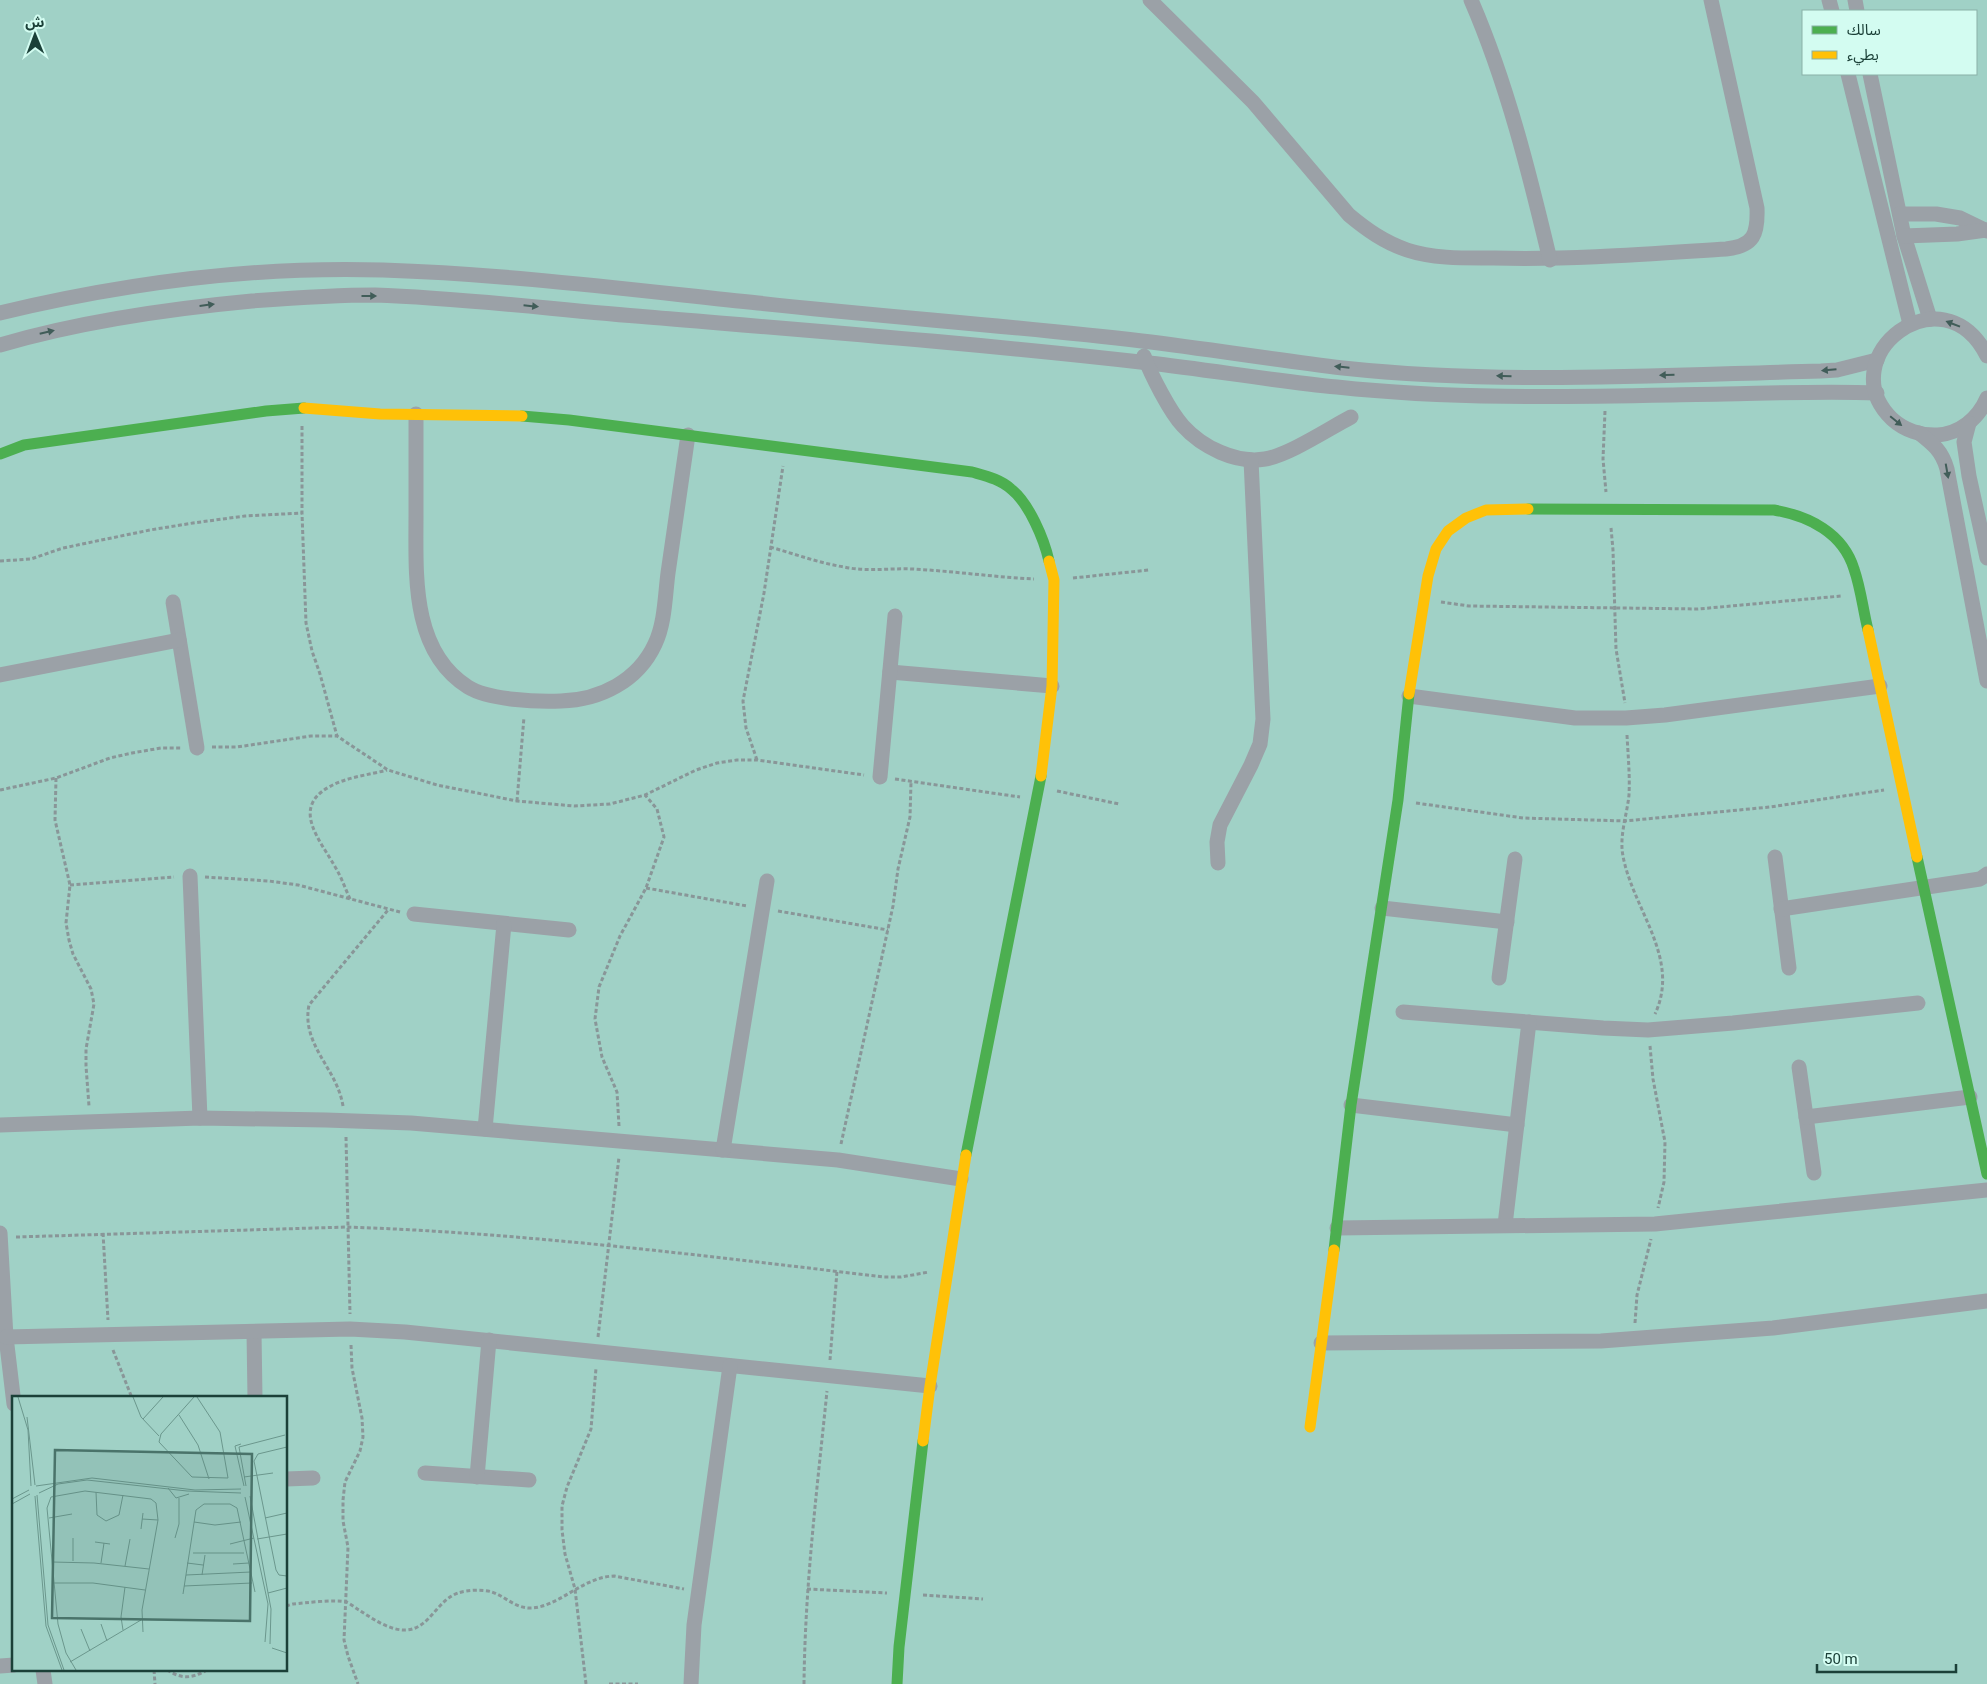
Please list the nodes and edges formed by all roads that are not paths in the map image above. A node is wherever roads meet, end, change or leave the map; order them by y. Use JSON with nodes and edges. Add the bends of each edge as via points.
{"nodes":[{"id":1,"x":1150,"y":0,"type":"edge"},
{"id":2,"x":1471,"y":0,"type":"edge"},
{"id":3,"x":1711,"y":0,"type":"edge"},
{"id":4,"x":1848,"y":75,"type":"edge"},
{"id":5,"x":1870,"y":75,"type":"edge"},
{"id":6,"x":1900,"y":214,"type":"junction"},
{"id":7,"x":1987,"y":230,"type":"edge"},
{"id":8,"x":1904,"y":236,"type":"junction"},
{"id":9,"x":1550,"y":260,"type":"junction"},
{"id":10,"x":0,"y":313,"type":"edge"},
{"id":11,"x":1930,"y":319,"type":"junction"},
{"id":12,"x":1910,"y":324,"type":"junction"},
{"id":13,"x":1139,"y":341,"type":"junction"},
{"id":14,"x":0,"y":345,"type":"edge"},
{"id":15,"x":1987,"y":356,"type":"edge"},
{"id":16,"x":1877,"y":360,"type":"junction"},
{"id":17,"x":1147,"y":363,"type":"junction"},
{"id":18,"x":1877,"y":393,"type":"junction"},
{"id":19,"x":1987,"y":398,"type":"edge"},
{"id":20,"x":416,"y":414,"type":"junction"},
{"id":21,"x":1351,"y":417,"type":"dead end"},
{"id":22,"x":1969,"y":423,"type":"junction"},
{"id":23,"x":1919,"y":433,"type":"junction"},
{"id":24,"x":688,"y":435,"type":"junction"},
{"id":25,"x":0,"y":454,"type":"edge"},
{"id":26,"x":1251,"y":460,"type":"junction"},
{"id":27,"x":1987,"y":558,"type":"edge"},
{"id":28,"x":173,"y":602,"type":"dead end"},
{"id":29,"x":895,"y":616,"type":"dead end"},
{"id":30,"x":179,"y":640,"type":"junction"},
{"id":31,"x":890,"y":672,"type":"junction"},
{"id":32,"x":0,"y":675,"type":"edge"},
{"id":33,"x":1987,"y":681,"type":"edge"},
{"id":34,"x":1052,"y":686,"type":"junction"},
{"id":35,"x":1880,"y":686,"type":"junction"},
{"id":36,"x":1409,"y":696,"type":"junction"},
{"id":37,"x":197,"y":748,"type":"road end"},
{"id":38,"x":880,"y":777,"type":"road end"},
{"id":39,"x":1775,"y":857,"type":"dead end"},
{"id":40,"x":1515,"y":859,"type":"dead end"},
{"id":41,"x":1218,"y":863,"type":"dead end"},
{"id":42,"x":190,"y":876,"type":"road end"},
{"id":43,"x":1985,"y":878,"type":"edge"},
{"id":44,"x":768,"y":881,"type":"dead end"},
{"id":45,"x":1924,"y":889,"type":"junction"},
{"id":46,"x":1382,"y":908,"type":"junction"},
{"id":47,"x":1781,"y":909,"type":"junction"},
{"id":48,"x":414,"y":914,"type":"road end"},
{"id":49,"x":1507,"y":922,"type":"junction"},
{"id":50,"x":504,"y":924,"type":"junction"},
{"id":51,"x":569,"y":930,"type":"dead end"},
{"id":52,"x":1789,"y":968,"type":"dead end"},
{"id":53,"x":1500,"y":978,"type":"dead end"},
{"id":54,"x":1918,"y":1003,"type":"dead end"},
{"id":55,"x":1403,"y":1012,"type":"dead end"},
{"id":56,"x":1529,"y":1022,"type":"junction"},
{"id":57,"x":1799,"y":1066,"type":"dead end"},
{"id":58,"x":1970,"y":1097,"type":"junction"},
{"id":59,"x":1351,"y":1105,"type":"junction"},
{"id":60,"x":1806,"y":1117,"type":"junction"},
{"id":61,"x":200,"y":1118,"type":"junction"},
{"id":62,"x":0,"y":1125,"type":"edge"},
{"id":63,"x":1517,"y":1125,"type":"junction"},
{"id":64,"x":485,"y":1129,"type":"junction"},
{"id":65,"x":723,"y":1150,"type":"junction"},
{"id":66,"x":1814,"y":1173,"type":"dead end"},
{"id":67,"x":1987,"y":1174,"type":"edge"},
{"id":68,"x":961,"y":1179,"type":"junction"},
{"id":69,"x":1987,"y":1190,"type":"edge"},
{"id":70,"x":1505,"y":1226,"type":"junction"},
{"id":71,"x":1337,"y":1228,"type":"junction"},
{"id":72,"x":0,"y":1233,"type":"edge"},
{"id":73,"x":0,"y":1237,"type":"edge"},
{"id":74,"x":1987,"y":1300,"type":"edge"},
{"id":75,"x":254,"y":1332,"type":"junction"},
{"id":76,"x":6,"y":1337,"type":"junction"},
{"id":77,"x":489,"y":1340,"type":"junction"},
{"id":78,"x":1321,"y":1343,"type":"junction"},
{"id":79,"x":730,"y":1366,"type":"junction"},
{"id":80,"x":930,"y":1386,"type":"junction"},
{"id":81,"x":13,"y":1396,"type":"edge"},
{"id":82,"x":255,"y":1396,"type":"edge"},
{"id":83,"x":1310,"y":1427,"type":"dead end"},
{"id":84,"x":425,"y":1473,"type":"dead end"},
{"id":85,"x":477,"y":1477,"type":"junction"},
{"id":86,"x":313,"y":1478,"type":"dead end"},
{"id":87,"x":288,"y":1479,"type":"edge"},
{"id":88,"x":529,"y":1480,"type":"dead end"},
{"id":89,"x":691,"y":1684,"type":"edge"},
{"id":90,"x":897,"y":1684,"type":"edge"}],
"edges":[{"from":1,"to":9,"type":"street","via":[[1253,102],[1349,215],[1367,230],[1409,251],[1432,255]]},
{"from":2,"to":9,"type":"street","via":[[1521,143]]},
{"from":3,"to":9,"type":"street","via":[[1756,208],[1758,227],[1753,237],[1741,247],[1726,249]]},
{"from":4,"to":12,"type":"street"},
{"from":5,"to":6,"type":"street"},
{"from":6,"to":7,"type":"street","via":[[1960,218]]},
{"from":6,"to":8,"type":"street"},
{"from":7,"to":8,"type":"street"},
{"from":8,"to":11,"type":"street"},
{"from":10,"to":13,"type":"street","via":[[172,281],[266,272],[380,270],[611,287]]},
{"from":11,"to":12,"type":"street"},
{"from":15,"to":11,"type":"street","one_way":true,"via":[[1965,329],[1954,323]]},
{"from":12,"to":16,"type":"street","via":[[1889,338]]},
{"from":16,"to":13,"type":"street","one_way":true,"via":[[1821,371],[1483,376],[1344,368]]},
{"from":13,"to":17,"type":"street"},
{"from":14,"to":17,"type":"street","one_way":true,"via":[[126,315],[269,300],[377,296],[821,331]]},
{"from":16,"to":18,"type":"street"},
{"from":17,"to":18,"type":"street","via":[[1340,388],[1486,395]]},
{"from":17,"to":26,"type":"street","via":[[1182,426],[1204,444],[1229,456]]},
{"from":18,"to":23,"type":"street","one_way":true,"via":[[1888,415]]},
{"from":19,"to":22,"type":"street"},
{"from":20,"to":24,"type":"street","via":[[560,419]]},
{"from":20,"to":24,"type":"street","via":[[416,577],[420,613],[431,644],[446,670],[470,688],[526,701],[591,698],[618,686],[640,667],[655,643],[663,614]]},
{"from":20,"to":25,"type":"street","via":[[303,408],[266,411],[24,445]]},
{"from":21,"to":26,"type":"street","via":[[1281,454]]},
{"from":22,"to":23,"type":"street","via":[[1945,434]]},
{"from":22,"to":27,"type":"street","via":[[1964,442]]},
{"from":23,"to":33,"type":"street","one_way":true,"via":[[1944,457]]},
{"from":24,"to":34,"type":"street","via":[[972,472],[993,478],[1012,490],[1039,531],[1054,580]]},
{"from":26,"to":41,"type":"street","via":[[1263,719],[1260,744],[1220,826]]},
{"from":28,"to":30,"type":"street"},
{"from":29,"to":31,"type":"street"},
{"from":30,"to":32,"type":"street"},
{"from":30,"to":37,"type":"street"},
{"from":31,"to":34,"type":"street"},
{"from":31,"to":38,"type":"street"},
{"from":34,"to":68,"type":"street","via":[[1038,793]]},
{"from":35,"to":36,"type":"street","via":[[1626,718],[1576,718]]},
{"from":35,"to":36,"type":"street","via":[[1854,568],[1845,549],[1814,521],[1795,513],[1774,510],[1486,510],[1466,518],[1448,531],[1436,549],[1423,598]]},
{"from":35,"to":45,"type":"street"},
{"from":36,"to":46,"type":"street"},
{"from":39,"to":47,"type":"street"},
{"from":40,"to":49,"type":"street"},
{"from":42,"to":61,"type":"street"},
{"from":43,"to":45,"type":"street"},
{"from":44,"to":65,"type":"street"},
{"from":45,"to":47,"type":"street"},
{"from":45,"to":58,"type":"street"},
{"from":46,"to":49,"type":"street"},
{"from":46,"to":59,"type":"street"},
{"from":47,"to":52,"type":"street"},
{"from":48,"to":50,"type":"street"},
{"from":49,"to":53,"type":"street"},
{"from":50,"to":51,"type":"street"},
{"from":50,"to":64,"type":"street"},
{"from":54,"to":56,"type":"street","via":[[1648,1030]]},
{"from":55,"to":56,"type":"street"},
{"from":56,"to":63,"type":"street"},
{"from":57,"to":60,"type":"street"},
{"from":58,"to":60,"type":"street"},
{"from":58,"to":67,"type":"street"},
{"from":59,"to":63,"type":"street"},
{"from":59,"to":71,"type":"street"},
{"from":60,"to":66,"type":"street"},
{"from":61,"to":62,"type":"street"},
{"from":61,"to":64,"type":"street","via":[[345,1120]]},
{"from":63,"to":70,"type":"street"},
{"from":64,"to":65,"type":"street"},
{"from":65,"to":68,"type":"street","via":[[838,1160]]},
{"from":68,"to":80,"type":"street"},
{"from":69,"to":70,"type":"street","via":[[1655,1224]]},
{"from":70,"to":71,"type":"street"},
{"from":71,"to":78,"type":"street"},
{"from":72,"to":73,"type":"street"},
{"from":73,"to":76,"type":"street"},
{"from":74,"to":78,"type":"street","via":[[1773,1328],[1634,1338],[1547,1342]]},
{"from":75,"to":76,"type":"street"},
{"from":75,"to":77,"type":"street","via":[[350,1330]]},
{"from":75,"to":82,"type":"street"},
{"from":76,"to":81,"type":"street"},
{"from":77,"to":79,"type":"street"},
{"from":77,"to":85,"type":"street"},
{"from":78,"to":83,"type":"street"},
{"from":79,"to":80,"type":"street"},
{"from":79,"to":89,"type":"street","via":[[694,1625]]},
{"from":80,"to":90,"type":"street"},
{"from":84,"to":85,"type":"street"},
{"from":85,"to":88,"type":"street"},
{"from":86,"to":87,"type":"street"}]}
